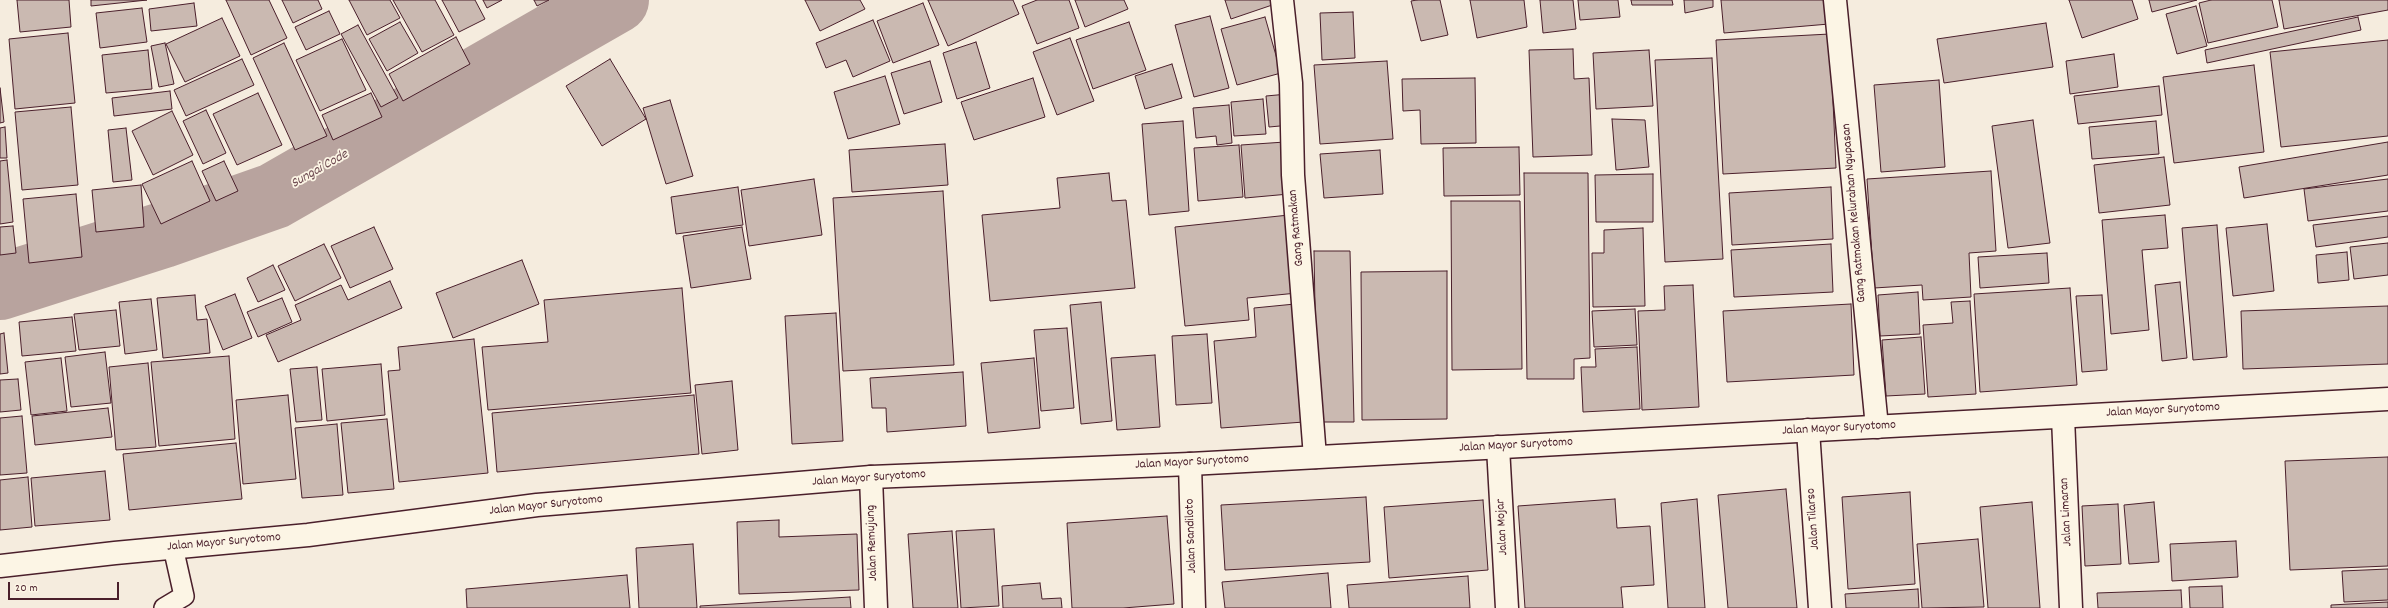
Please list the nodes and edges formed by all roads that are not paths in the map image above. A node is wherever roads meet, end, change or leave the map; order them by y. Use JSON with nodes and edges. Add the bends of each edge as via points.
{"nodes":[{"id":1,"x":1282,"y":0,"type":"edge"},
{"id":2,"x":1835,"y":0,"type":"edge"},
{"id":3,"x":2388,"y":399,"type":"edge"},
{"id":4,"x":2063,"y":416,"type":"junction"},
{"id":5,"x":1877,"y":427,"type":"junction"},
{"id":6,"x":1808,"y":430,"type":"junction"},
{"id":7,"x":1498,"y":447,"type":"junction"},
{"id":8,"x":1315,"y":457,"type":"junction"},
{"id":9,"x":1190,"y":464,"type":"junction"},
{"id":10,"x":871,"y":477,"type":"junction"},
{"id":11,"x":173,"y":547,"type":"junction"},
{"id":12,"x":0,"y":566,"type":"edge"},
{"id":13,"x":164,"y":608,"type":"edge"},
{"id":14,"x":876,"y":608,"type":"edge"},
{"id":15,"x":1194,"y":608,"type":"edge"},
{"id":16,"x":1507,"y":608,"type":"edge"},
{"id":17,"x":1820,"y":608,"type":"edge"},
{"id":18,"x":2071,"y":608,"type":"edge"}],
"edges":[{"from":1,"to":8,"type":"main road","name":"Gang Ratmakan","via":[[1291,83],[1293,175]]},
{"from":2,"to":5,"type":"main road","name":"Gang Ratmakan Kelurahan Ngupasan"},
{"from":3,"to":4,"type":"main road","name":"Jalan Mayor Suryotomo"},
{"from":4,"to":5,"type":"main road","name":"Jalan Mayor Suryotomo"},
{"from":4,"to":18,"type":"main road","name":"Jalan Limaran"},
{"from":5,"to":6,"type":"main road","name":"Jalan Mayor Suryotomo"},
{"from":6,"to":7,"type":"main road","name":"Jalan Mayor Suryotomo"},
{"from":6,"to":17,"type":"main road","name":"Jalan Tilarso"},
{"from":7,"to":8,"type":"main road","name":"Jalan Mayor Suryotomo"},
{"from":7,"to":16,"type":"main road","name":"Jalan Mojar"},
{"from":8,"to":9,"type":"main road","name":"Jalan Mayor Suryotomo"},
{"from":9,"to":10,"type":"main road","name":"Jalan Mayor Suryotomo"},
{"from":9,"to":15,"type":"main road","name":"Jalan Sandiloto"},
{"from":10,"to":11,"type":"main road","name":"Jalan Mayor Suryotomo","via":[[536,505],[308,535]]},
{"from":10,"to":14,"type":"main road","name":"Jalan Remujung"},
{"from":11,"to":12,"type":"main road","name":"Jalan Mayor Suryotomo"},
{"from":11,"to":13,"type":"lane","via":[[184,596]]}]}
